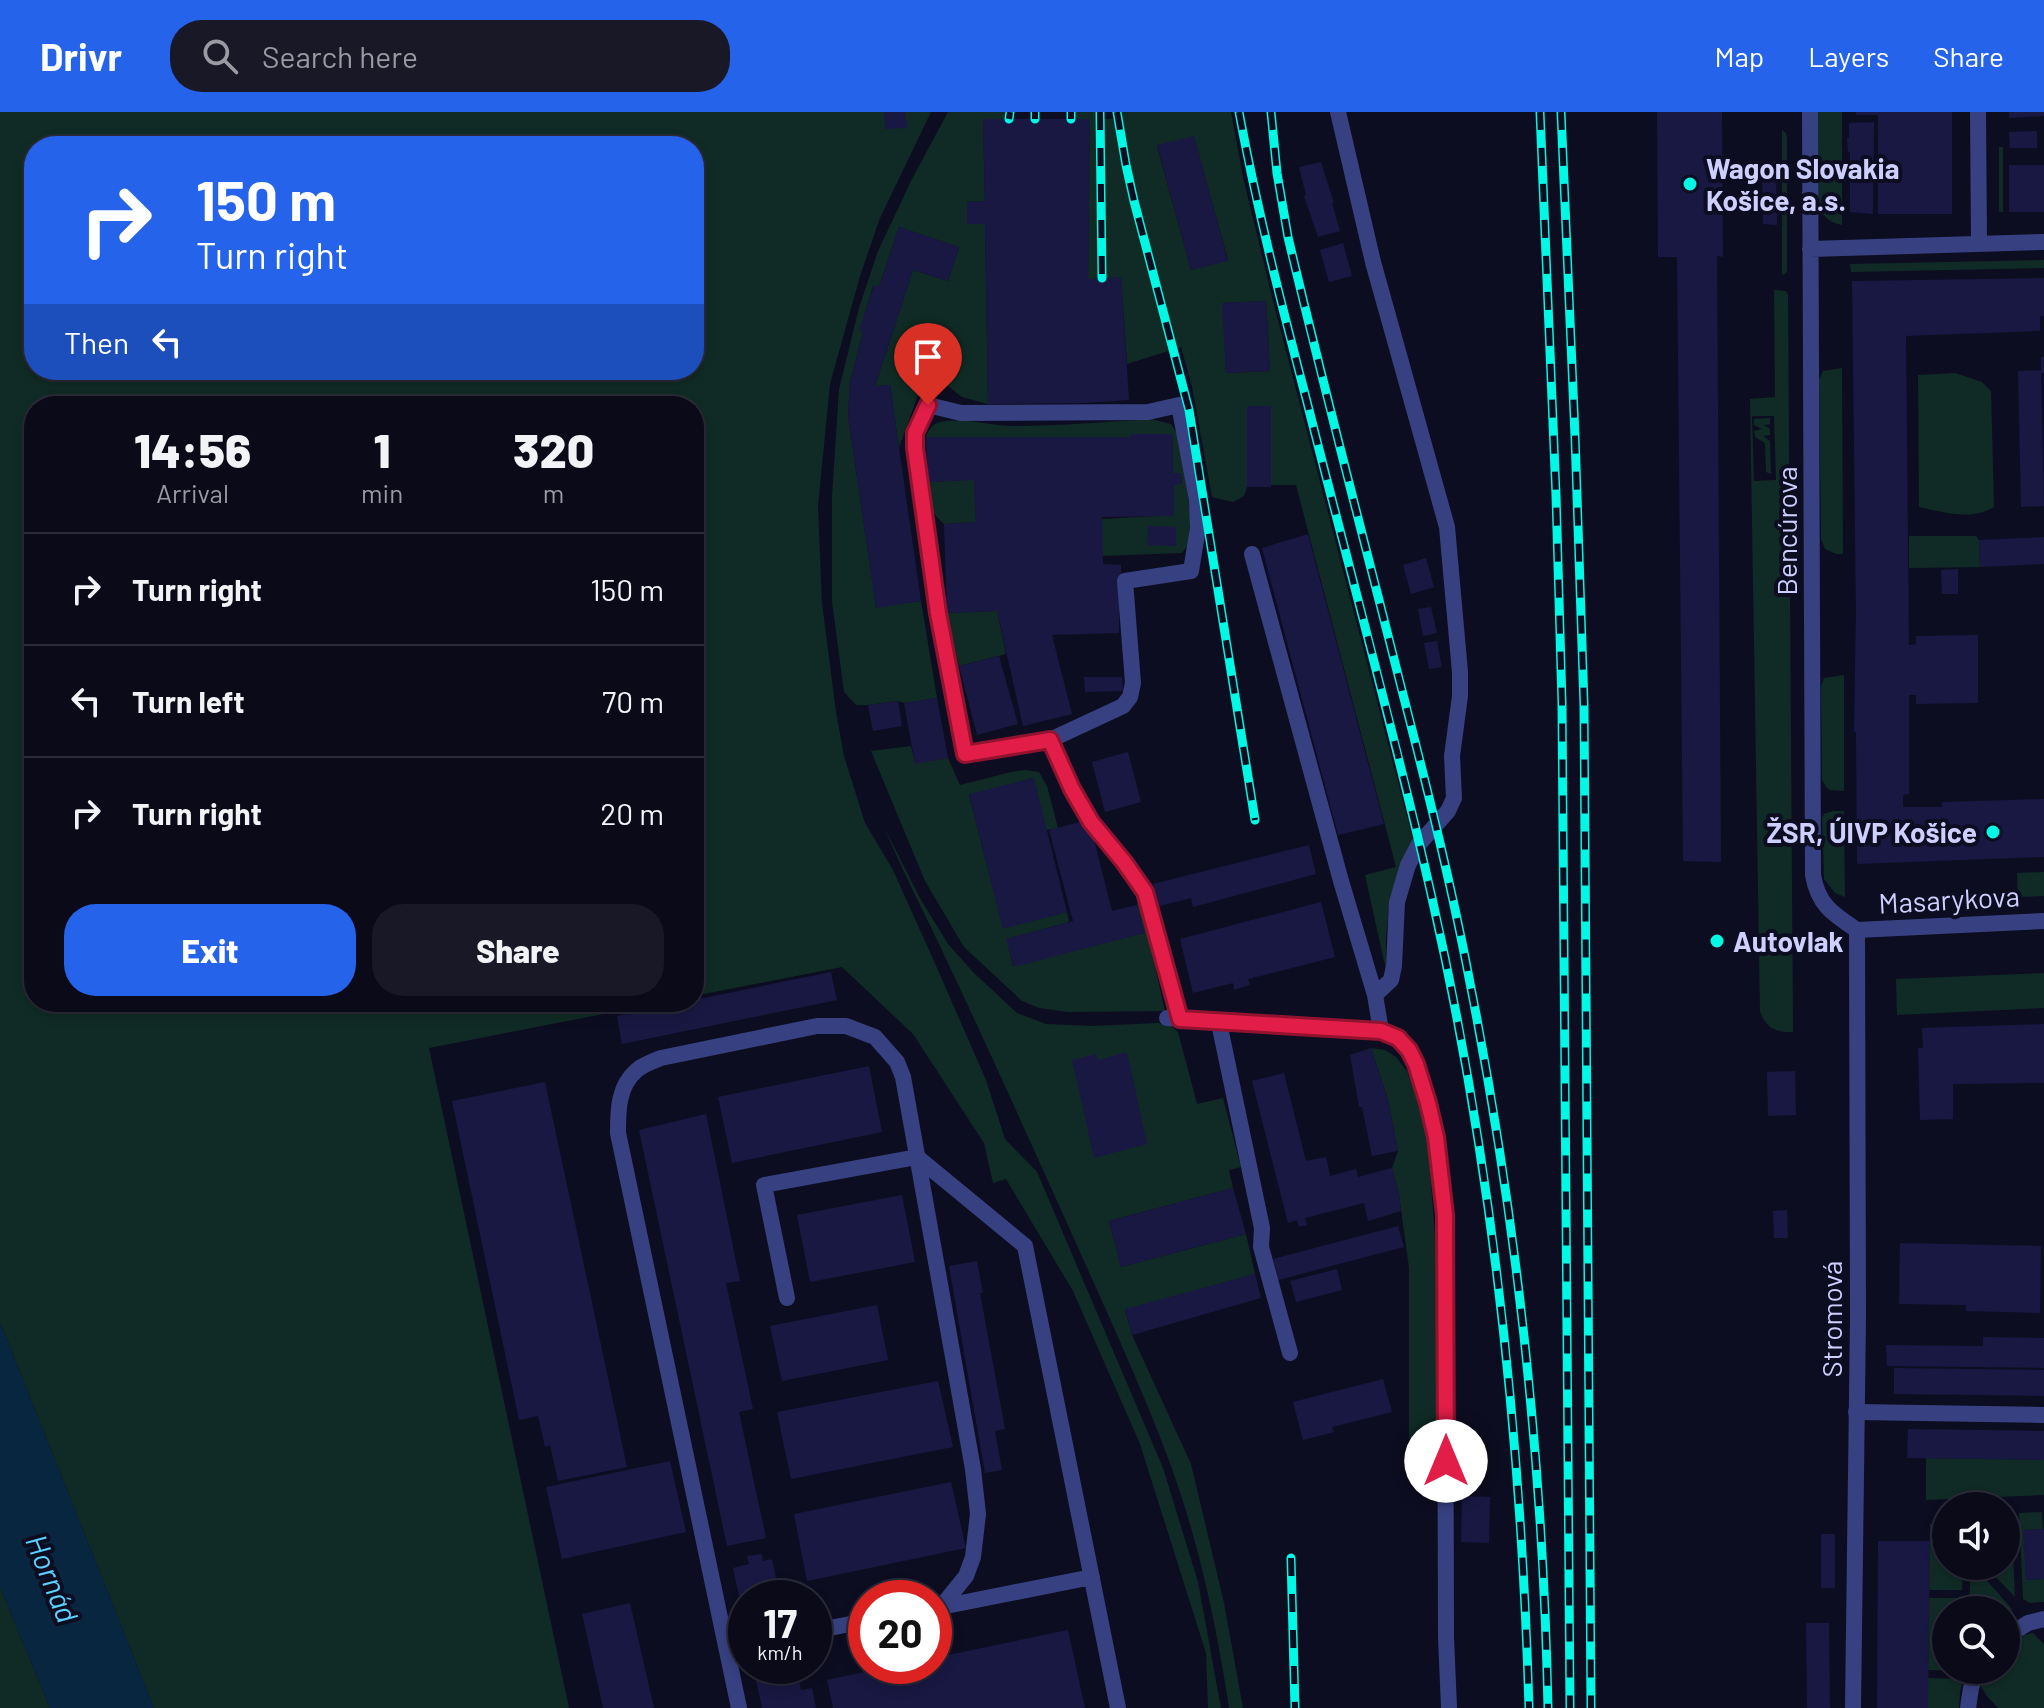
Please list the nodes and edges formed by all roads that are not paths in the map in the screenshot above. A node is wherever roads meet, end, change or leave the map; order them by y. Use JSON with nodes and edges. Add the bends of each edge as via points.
{"nodes":[{"id":1,"x":1338,"y":112,"type":"edge"},
{"id":2,"x":1810,"y":112,"type":"edge"},
{"id":3,"x":1978,"y":112,"type":"edge"},
{"id":4,"x":2044,"y":242,"type":"edge"},
{"id":5,"x":1979,"y":243,"type":"junction"},
{"id":6,"x":1810,"y":249,"type":"junction"},
{"id":7,"x":1252,"y":554,"type":"dead end"},
{"id":8,"x":1050,"y":740,"type":"junction"},
{"id":9,"x":2044,"y":921,"type":"edge"},
{"id":10,"x":1857,"y":930,"type":"junction"},
{"id":11,"x":1375,"y":995,"type":"junction"},
{"id":12,"x":1219,"y":1023,"type":"junction"},
{"id":13,"x":1381,"y":1031,"type":"junction"},
{"id":14,"x":917,"y":1157,"type":"junction"},
{"id":15,"x":787,"y":1298,"type":"dead end"},
{"id":16,"x":1290,"y":1353,"type":"dead end"},
{"id":17,"x":1856,"y":1412,"type":"junction"},
{"id":18,"x":2044,"y":1415,"type":"edge"},
{"id":19,"x":1092,"y":1577,"type":"junction"},
{"id":20,"x":952,"y":1592,"type":"edge"},
{"id":21,"x":952,"y":1605,"type":"edge"},
{"id":22,"x":2044,"y":1619,"type":"edge"},
{"id":23,"x":2020,"y":1628,"type":"edge"},
{"id":24,"x":1972,"y":1684,"type":"edge"},
{"id":25,"x":739,"y":1708,"type":"edge"},
{"id":26,"x":1118,"y":1708,"type":"edge"},
{"id":27,"x":1449,"y":1708,"type":"edge"},
{"id":28,"x":1853,"y":1708,"type":"edge"},
{"id":29,"x":1968,"y":1708,"type":"edge"}],
"edges":[{"from":1,"to":11,"type":"street","via":[[1373,262],[1447,527],[1460,672],[1454,798],[1408,865],[1397,902],[1391,980]]},
{"from":2,"to":6,"type":"street","name":"Bencúrova"},
{"from":3,"to":5,"type":"street"},
{"from":4,"to":5,"type":"street"},
{"from":5,"to":6,"type":"street"},
{"from":6,"to":10,"type":"street","name":"Bencúrova","via":[[1813,875],[1822,902]]},
{"from":7,"to":11,"type":"street"},
{"from":8,"to":8,"type":"street","via":[[1123,706],[1130,697],[1125,581],[1191,571],[1197,500],[1179,405],[1148,412],[961,413],[928,405],[915,433],[938,613],[965,754]]},
{"from":8,"to":12,"type":"street","via":[[1091,822],[1145,892],[1174,1019]]},
{"from":9,"to":10,"type":"street","name":"Masarykova"},
{"from":10,"to":17,"type":"street","name":"Stromová"},
{"from":11,"to":13,"type":"street"},
{"from":12,"to":13,"type":"street"},
{"from":12,"to":16,"type":"street","via":[[1262,1228],[1261,1247]]},
{"from":13,"to":27,"type":"street","via":[[1398,1038],[1416,1064],[1436,1137],[1445,1215]]},
{"from":14,"to":15,"type":"street","via":[[764,1185]]},
{"from":14,"to":19,"type":"street","via":[[1025,1246]]},
{"from":14,"to":20,"type":"street","via":[[978,1514],[973,1557]]},
{"from":14,"to":25,"type":"street","via":[[897,1062],[875,1037],[846,1026],[817,1026],[661,1058],[638,1069],[617,1107],[618,1133]]},
{"from":17,"to":18,"type":"street"},
{"from":17,"to":28,"type":"street","name":"Stromová"},
{"from":19,"to":21,"type":"street"},
{"from":19,"to":26,"type":"street"},
{"from":22,"to":23,"type":"street"},
{"from":24,"to":29,"type":"street"}]}
